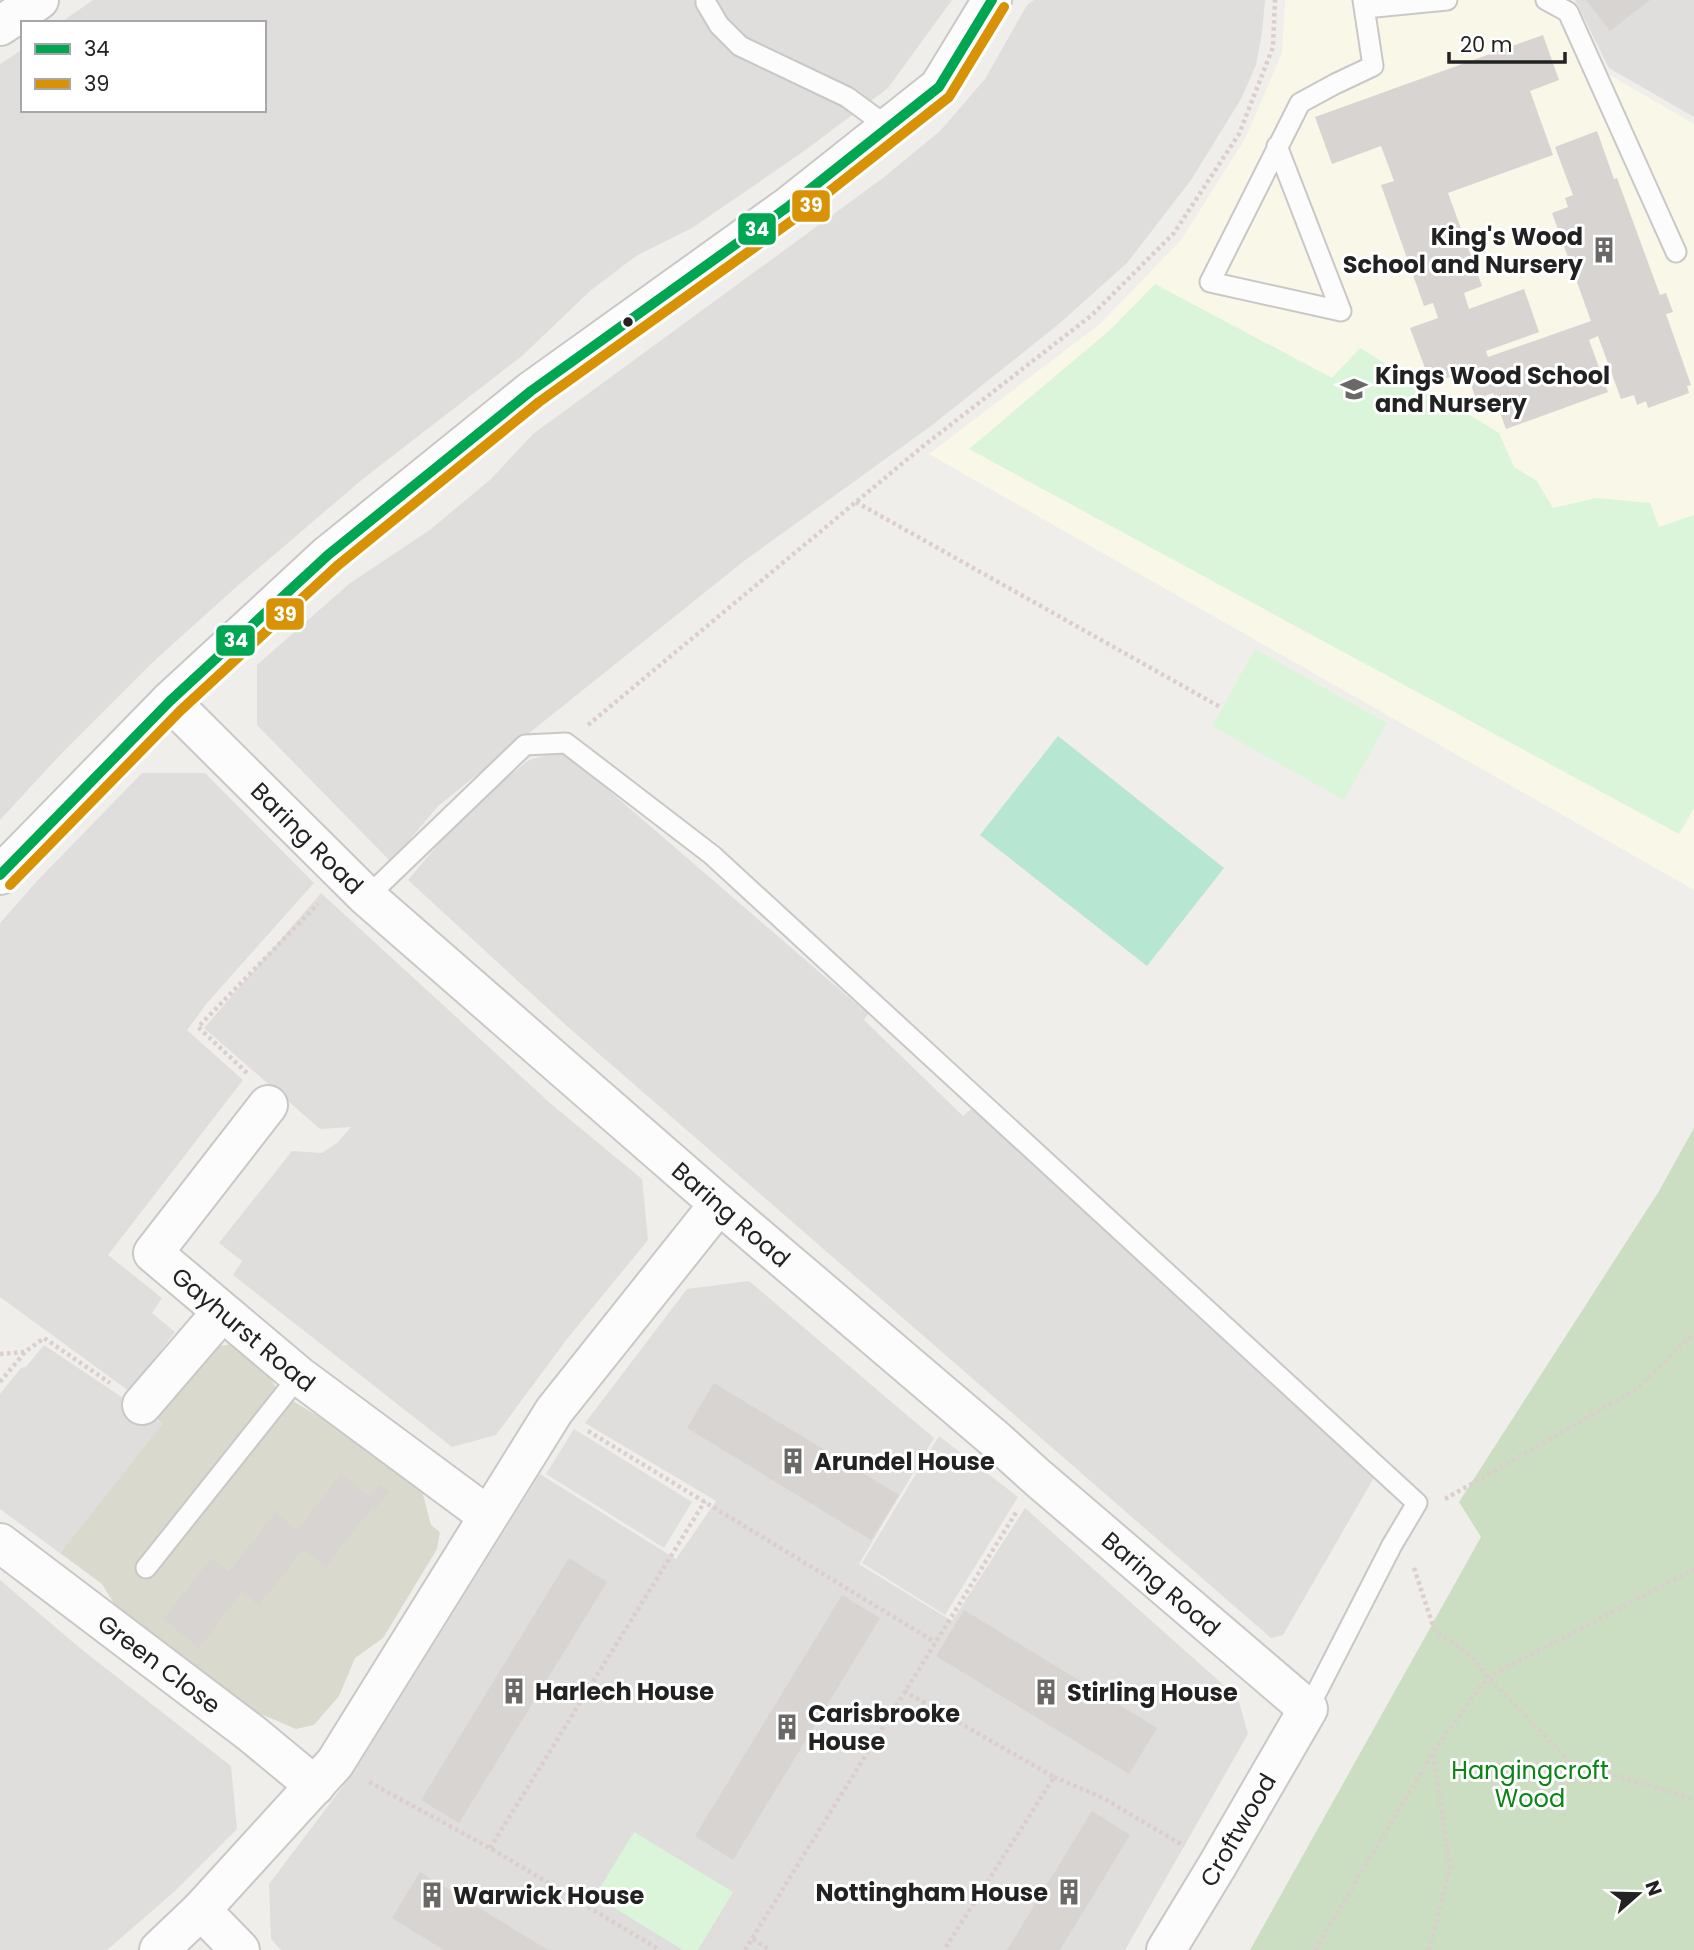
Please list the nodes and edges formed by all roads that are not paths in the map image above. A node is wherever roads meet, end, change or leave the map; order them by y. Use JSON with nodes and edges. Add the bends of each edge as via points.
{"nodes":[{"id":1,"x":38,"y":0,"type":"edge"},
{"id":2,"x":706,"y":0,"type":"edge"},
{"id":3,"x":992,"y":0,"type":"edge"},
{"id":4,"x":1447,"y":0,"type":"edge"},
{"id":5,"x":1546,"y":0,"type":"edge"},
{"id":6,"x":1364,"y":4,"type":"edge"},
{"id":7,"x":0,"y":26,"type":"edge"},
{"id":8,"x":888,"y":127,"type":"junction"},
{"id":9,"x":1277,"y":146,"type":"junction"},
{"id":10,"x":1676,"y":252,"type":"dead end"},
{"id":11,"x":170,"y":701,"type":"junction"},
{"id":12,"x":0,"y":875,"type":"edge"},
{"id":13,"x":357,"y":886,"type":"junction"},
{"id":14,"x":268,"y":1105,"type":"road end"},
{"id":15,"x":719,"y":1204,"type":"junction"},
{"id":16,"x":222,"y":1312,"type":"junction"},
{"id":17,"x":299,"y":1376,"type":"junction"},
{"id":18,"x":142,"y":1405,"type":"road end"},
{"id":19,"x":488,"y":1516,"type":"junction"},
{"id":20,"x":0,"y":1543,"type":"edge"},
{"id":21,"x":146,"y":1567,"type":"dead end"},
{"id":22,"x":1308,"y":1709,"type":"junction"},
{"id":23,"x":315,"y":1786,"type":"junction"},
{"id":24,"x":201,"y":1910,"type":"junction"},
{"id":25,"x":159,"y":1950,"type":"edge"},
{"id":26,"x":240,"y":1950,"type":"edge"},
{"id":27,"x":1166,"y":1950,"type":"edge"}],
"edges":[{"from":1,"to":7,"type":"street"},
{"from":2,"to":8,"type":"lane","via":[[719,25],[740,46],[846,97]]},
{"from":3,"to":8,"type":"street","via":[[939,87]]},
{"from":4,"to":6,"type":"lane"},
{"from":5,"to":10,"type":"lane","via":[[1568,12]]},
{"from":6,"to":9,"type":"lane","via":[[1373,66],[1300,103]]},
{"from":8,"to":11,"type":"street","via":[[789,206],[521,400],[328,555]]},
{"from":9,"to":9,"type":"lane","via":[[1210,282],[1341,311],[1336,298]]},
{"from":11,"to":12,"type":"street"},
{"from":11,"to":13,"type":"street","name":"Baring Road"},
{"from":13,"to":15,"type":"street","name":"Baring Road"},
{"from":13,"to":22,"type":"lane","via":[[526,745],[566,743],[712,855],[1423,1495],[1392,1545]]},
{"from":14,"to":16,"type":"street","name":"Gayhurst Road","via":[[153,1253]]},
{"from":15,"to":19,"type":"street","via":[[554,1411]]},
{"from":15,"to":22,"type":"street","name":"Baring Road"},
{"from":16,"to":17,"type":"street","name":"Gayhurst Road"},
{"from":16,"to":18,"type":"street"},
{"from":17,"to":19,"type":"street","name":"Gayhurst Road"},
{"from":17,"to":21,"type":"lane"},
{"from":19,"to":23,"type":"street","via":[[335,1763]]},
{"from":20,"to":23,"type":"street","name":"Green Close"},
{"from":22,"to":27,"type":"street","name":"Croftwood"},
{"from":23,"to":24,"type":"street"},
{"from":24,"to":25,"type":"street"},
{"from":24,"to":26,"type":"street"}]}
